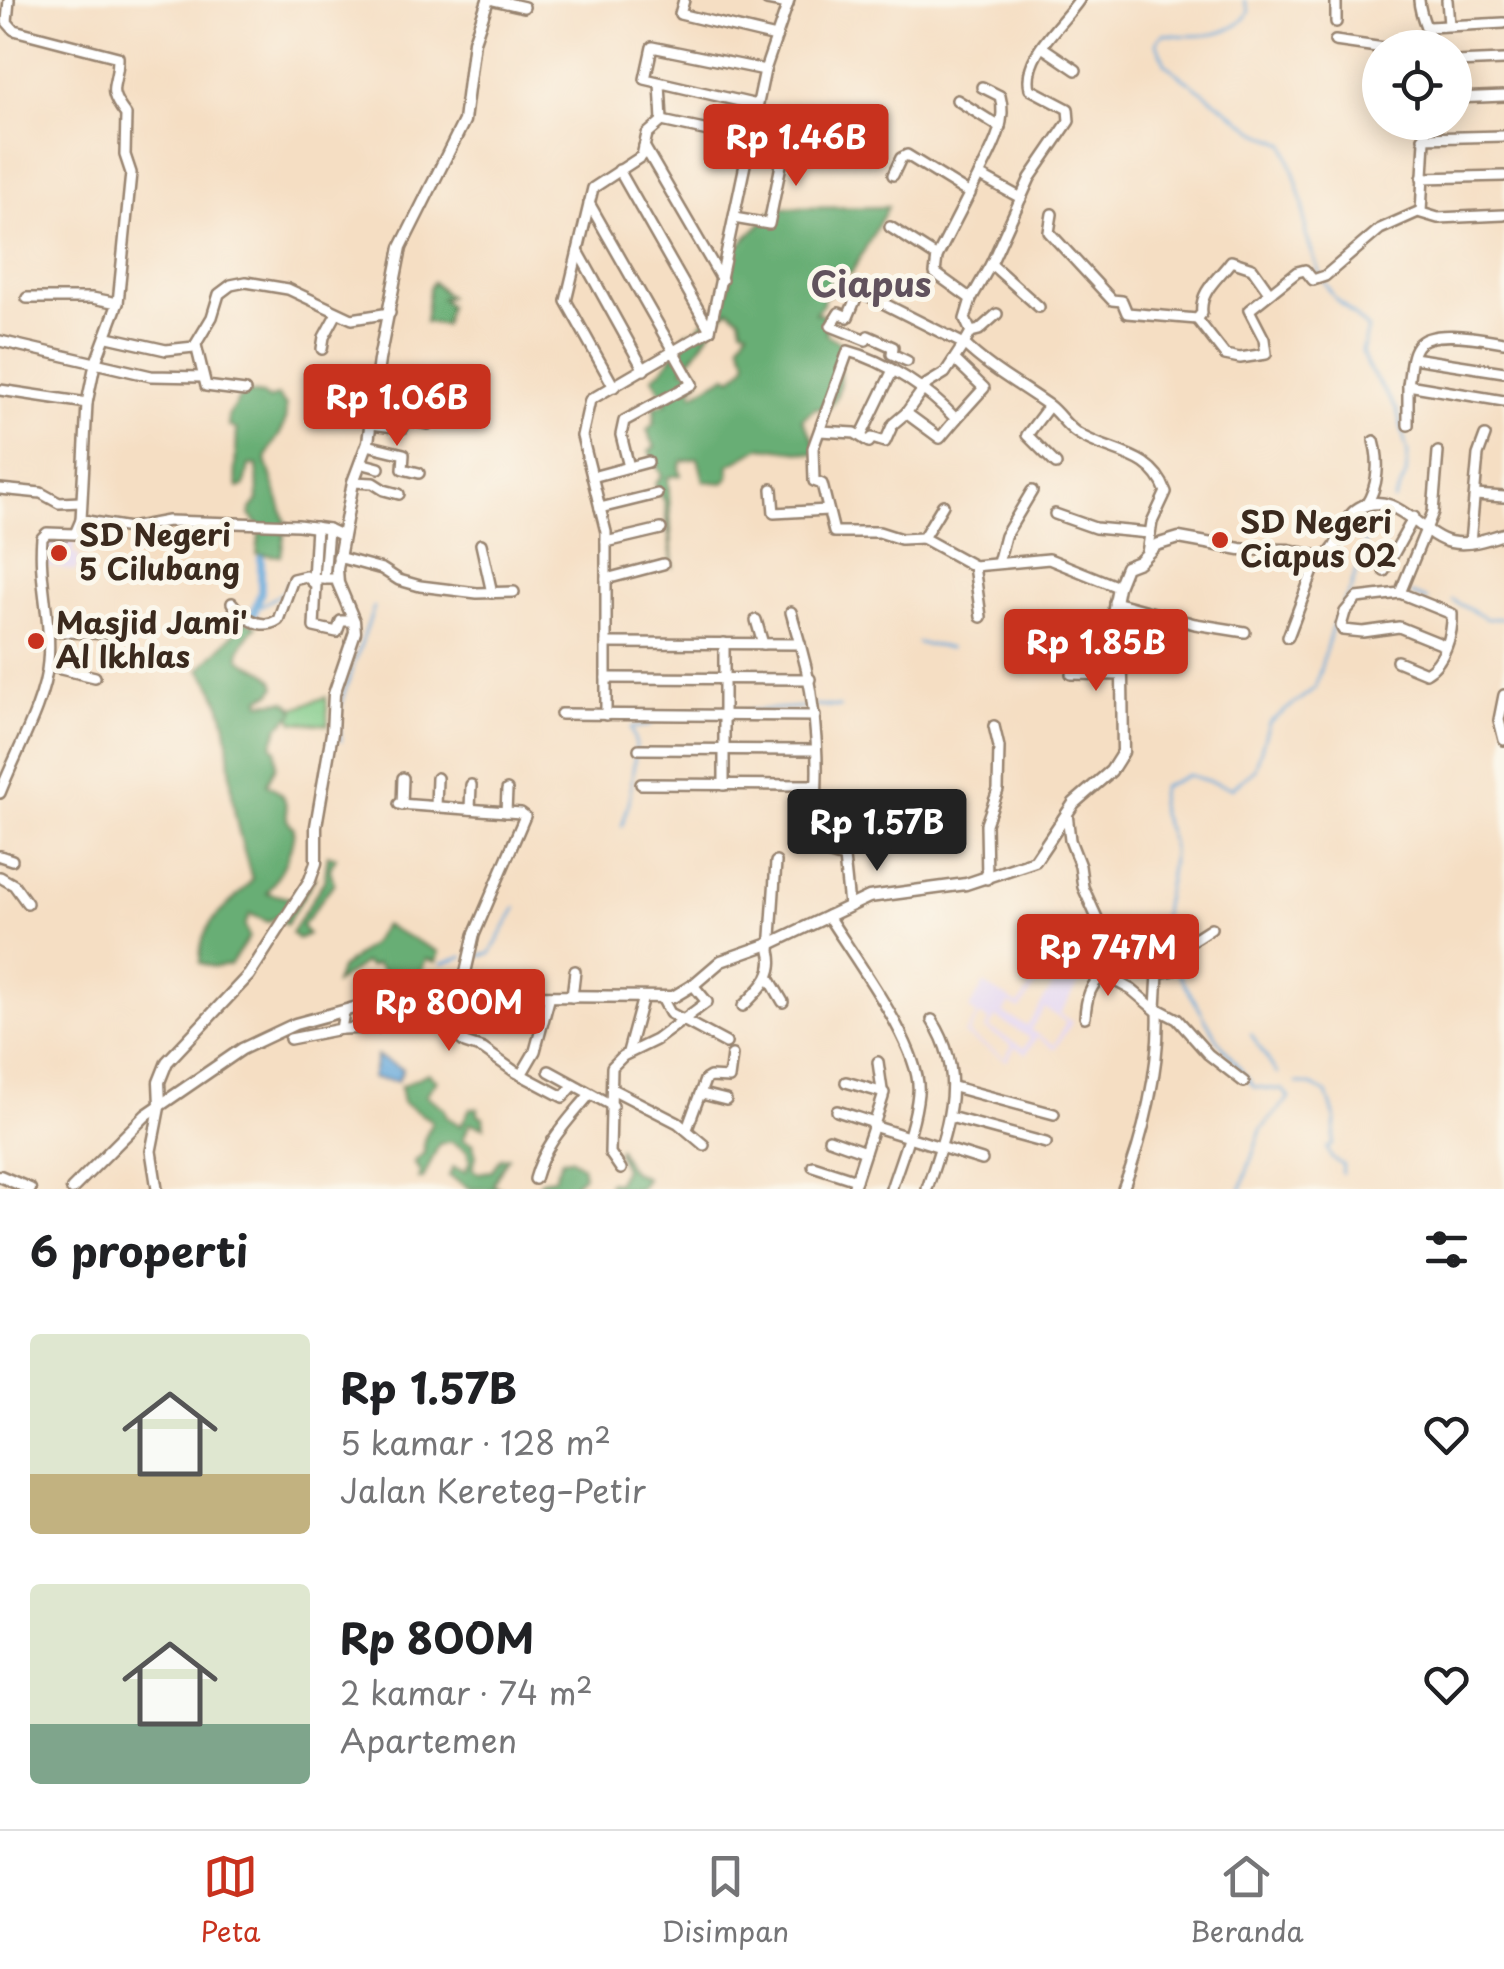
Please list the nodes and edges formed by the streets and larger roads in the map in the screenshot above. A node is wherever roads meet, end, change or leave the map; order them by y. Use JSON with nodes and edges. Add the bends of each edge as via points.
{"nodes":[{"id":1,"x":9,"y":0,"type":"edge"},
{"id":2,"x":491,"y":0,"type":"edge"},
{"id":3,"x":684,"y":0,"type":"edge"},
{"id":4,"x":768,"y":0,"type":"edge"},
{"id":5,"x":1078,"y":0,"type":"edge"},
{"id":6,"x":1336,"y":0,"type":"edge"},
{"id":7,"x":1419,"y":0,"type":"edge"},
{"id":8,"x":1448,"y":0,"type":"edge"},
{"id":9,"x":788,"y":2,"type":"edge"},
{"id":10,"x":524,"y":7,"type":"dead end"},
{"id":11,"x":1336,"y":22,"type":"dead end"},
{"id":12,"x":1504,"y":22,"type":"edge"},
{"id":13,"x":1449,"y":25,"type":"junction"},
{"id":14,"x":1429,"y":28,"type":"joint"},
{"id":15,"x":776,"y":37,"type":"junction"},
{"id":16,"x":1335,"y":41,"type":"dead end"},
{"id":17,"x":1362,"y":45,"type":"edge"},
{"id":18,"x":1042,"y":47,"type":"junction"},
{"id":19,"x":1504,"y":60,"type":"edge"},
{"id":20,"x":1472,"y":61,"type":"edge"},
{"id":21,"x":765,"y":70,"type":"junction"},
{"id":22,"x":1076,"y":70,"type":"dead end"},
{"id":23,"x":660,"y":83,"type":"junction"},
{"id":24,"x":982,"y":88,"type":"dead end"},
{"id":25,"x":1504,"y":96,"type":"edge"},
{"id":26,"x":1472,"y":97,"type":"edge"},
{"id":27,"x":957,"y":100,"type":"dead end"},
{"id":28,"x":757,"y":105,"type":"junction"},
{"id":29,"x":662,"y":121,"type":"junction"},
{"id":30,"x":1000,"y":127,"type":"junction"},
{"id":31,"x":1504,"y":136,"type":"edge"},
{"id":32,"x":1472,"y":137,"type":"edge"},
{"id":33,"x":751,"y":138,"type":"junction"},
{"id":34,"x":1423,"y":140,"type":"edge"},
{"id":35,"x":644,"y":146,"type":"junction"},
{"id":36,"x":619,"y":170,"type":"junction"},
{"id":37,"x":980,"y":175,"type":"junction"},
{"id":38,"x":893,"y":176,"type":"dead end"},
{"id":39,"x":1504,"y":176,"type":"edge"},
{"id":40,"x":1422,"y":178,"type":"junction"},
{"id":41,"x":970,"y":194,"type":"junction"},
{"id":42,"x":1021,"y":198,"type":"junction"},
{"id":43,"x":589,"y":203,"type":"junction"},
{"id":44,"x":1421,"y":212,"type":"junction"},
{"id":45,"x":1052,"y":214,"type":"dead end"},
{"id":46,"x":1504,"y":215,"type":"edge"},
{"id":47,"x":734,"y":218,"type":"junction"},
{"id":48,"x":890,"y":227,"type":"dead end"},
{"id":49,"x":578,"y":251,"type":"junction"},
{"id":50,"x":937,"y":257,"type":"junction"},
{"id":51,"x":990,"y":264,"type":"junction"},
{"id":52,"x":722,"y":280,"type":"junction"},
{"id":53,"x":1269,"y":292,"type":"junction"},
{"id":54,"x":27,"y":298,"type":"dead end"},
{"id":55,"x":971,"y":299,"type":"junction"},
{"id":56,"x":118,"y":303,"type":"junction"},
{"id":57,"x":1038,"y":307,"type":"dead end"},
{"id":58,"x":390,"y":312,"type":"junction"},
{"id":59,"x":338,"y":314,"type":"junction"},
{"id":60,"x":997,"y":314,"type":"dead end"},
{"id":61,"x":1197,"y":320,"type":"junction"},
{"id":62,"x":710,"y":330,"type":"junction"},
{"id":63,"x":971,"y":332,"type":"junction"},
{"id":64,"x":108,"y":337,"type":"junction"},
{"id":65,"x":0,"y":341,"type":"edge"},
{"id":66,"x":1504,"y":342,"type":"edge"},
{"id":67,"x":964,"y":344,"type":"junction"},
{"id":68,"x":196,"y":346,"type":"junction"},
{"id":69,"x":322,"y":349,"type":"dead end"},
{"id":70,"x":674,"y":353,"type":"junction"},
{"id":71,"x":1413,"y":358,"type":"junction"},
{"id":72,"x":954,"y":360,"type":"junction"},
{"id":73,"x":907,"y":361,"type":"dead end"},
{"id":74,"x":95,"y":364,"type":"junction"},
{"id":75,"x":644,"y":370,"type":"junction"},
{"id":76,"x":892,"y":372,"type":"junction"},
{"id":77,"x":1504,"y":372,"type":"edge"},
{"id":78,"x":202,"y":377,"type":"junction"},
{"id":79,"x":1408,"y":386,"type":"junction"},
{"id":80,"x":614,"y":387,"type":"junction"},
{"id":81,"x":922,"y":389,"type":"junction"},
{"id":82,"x":0,"y":390,"type":"edge"},
{"id":83,"x":245,"y":391,"type":"dead end"},
{"id":84,"x":375,"y":392,"type":"junction"},
{"id":85,"x":1504,"y":402,"type":"edge"},
{"id":86,"x":88,"y":403,"type":"junction"},
{"id":87,"x":1049,"y":406,"type":"junction"},
{"id":88,"x":906,"y":414,"type":"junction"},
{"id":89,"x":372,"y":419,"type":"junction"},
{"id":90,"x":956,"y":419,"type":"junction"},
{"id":91,"x":404,"y":420,"type":"junction"},
{"id":92,"x":428,"y":424,"type":"dead end"},
{"id":93,"x":1408,"y":425,"type":"dead end"},
{"id":94,"x":820,"y":431,"type":"junction"},
{"id":95,"x":861,"y":436,"type":"junction"},
{"id":96,"x":1486,"y":436,"type":"dead end"},
{"id":97,"x":1374,"y":441,"type":"dead end"},
{"id":98,"x":367,"y":444,"type":"junction"},
{"id":99,"x":1438,"y":452,"type":"dead end"},
{"id":100,"x":648,"y":462,"type":"dead end"},
{"id":101,"x":360,"y":463,"type":"junction"},
{"id":102,"x":1056,"y":464,"type":"dead end"},
{"id":103,"x":628,"y":467,"type":"junction"},
{"id":104,"x":378,"y":468,"type":"dead end"},
{"id":105,"x":419,"y":473,"type":"dead end"},
{"id":106,"x":592,"y":477,"type":"junction"},
{"id":107,"x":353,"y":482,"type":"junction"},
{"id":108,"x":0,"y":488,"type":"edge"},
{"id":109,"x":772,"y":489,"type":"dead end"},
{"id":110,"x":1032,"y":490,"type":"dead end"},
{"id":111,"x":400,"y":494,"type":"dead end"},
{"id":112,"x":657,"y":494,"type":"dead end"},
{"id":113,"x":1475,"y":495,"type":"junction"},
{"id":114,"x":1504,"y":497,"type":"edge"},
{"id":115,"x":81,"y":502,"type":"junction"},
{"id":116,"x":943,"y":505,"type":"dead end"},
{"id":117,"x":1366,"y":506,"type":"junction"},
{"id":118,"x":600,"y":508,"type":"junction"},
{"id":119,"x":828,"y":510,"type":"junction"},
{"id":120,"x":1055,"y":514,"type":"dead end"},
{"id":121,"x":1414,"y":517,"type":"junction"},
{"id":122,"x":82,"y":520,"type":"junction"},
{"id":123,"x":316,"y":527,"type":"junction"},
{"id":124,"x":661,"y":529,"type":"dead end"},
{"id":125,"x":1427,"y":529,"type":"junction"},
{"id":126,"x":328,"y":530,"type":"junction"},
{"id":127,"x":1149,"y":534,"type":"junction"},
{"id":128,"x":1504,"y":534,"type":"edge"},
{"id":129,"x":343,"y":536,"type":"junction"},
{"id":130,"x":923,"y":538,"type":"junction"},
{"id":131,"x":606,"y":542,"type":"junction"},
{"id":132,"x":1470,"y":543,"type":"junction"},
{"id":133,"x":482,"y":544,"type":"dead end"},
{"id":134,"x":1147,"y":553,"type":"junction"},
{"id":135,"x":338,"y":557,"type":"junction"},
{"id":136,"x":1318,"y":558,"type":"junction"},
{"id":137,"x":998,"y":563,"type":"junction"},
{"id":138,"x":663,"y":564,"type":"dead end"},
{"id":139,"x":974,"y":566,"type":"junction"},
{"id":140,"x":1384,"y":571,"type":"dead end"},
{"id":141,"x":318,"y":578,"type":"junction"},
{"id":142,"x":337,"y":579,"type":"junction"},
{"id":143,"x":606,"y":579,"type":"junction"},
{"id":144,"x":1118,"y":587,"type":"junction"},
{"id":145,"x":514,"y":592,"type":"dead end"},
{"id":146,"x":492,"y":593,"type":"junction"},
{"id":147,"x":1400,"y":593,"type":"junction"},
{"id":148,"x":1114,"y":602,"type":"junction"},
{"id":149,"x":232,"y":603,"type":"dead end"},
{"id":150,"x":791,"y":612,"type":"dead end"},
{"id":151,"x":981,"y":617,"type":"dead end"},
{"id":152,"x":756,"y":620,"type":"dead end"},
{"id":153,"x":354,"y":621,"type":"junction"},
{"id":154,"x":49,"y":631,"type":"junction"},
{"id":155,"x":1245,"y":632,"type":"dead end"},
{"id":156,"x":130,"y":635,"type":"dead end"},
{"id":157,"x":1288,"y":637,"type":"dead end"},
{"id":158,"x":606,"y":643,"type":"junction"},
{"id":159,"x":724,"y":644,"type":"junction"},
{"id":160,"x":763,"y":644,"type":"junction"},
{"id":161,"x":800,"y":644,"type":"junction"},
{"id":162,"x":1446,"y":646,"type":"junction"},
{"id":163,"x":1397,"y":661,"type":"dead end"},
{"id":164,"x":48,"y":666,"type":"junction"},
{"id":165,"x":1071,"y":674,"type":"dead end"},
{"id":166,"x":1122,"y":674,"type":"junction"},
{"id":167,"x":95,"y":677,"type":"dead end"},
{"id":168,"x":606,"y":678,"type":"junction"},
{"id":169,"x":724,"y":678,"type":"junction"},
{"id":170,"x":810,"y":679,"type":"junction"},
{"id":171,"x":1504,"y":695,"type":"edge"},
{"id":172,"x":561,"y":714,"type":"dead end"},
{"id":173,"x":606,"y":715,"type":"junction"},
{"id":174,"x":724,"y":715,"type":"junction"},
{"id":175,"x":815,"y":716,"type":"junction"},
{"id":176,"x":994,"y":726,"type":"dead end"},
{"id":177,"x":1504,"y":740,"type":"edge"},
{"id":178,"x":640,"y":749,"type":"dead end"},
{"id":179,"x":724,"y":750,"type":"junction"},
{"id":180,"x":815,"y":750,"type":"junction"},
{"id":181,"x":403,"y":778,"type":"dead end"},
{"id":182,"x":437,"y":778,"type":"dead end"},
{"id":183,"x":641,"y":784,"type":"dead end"},
{"id":184,"x":471,"y":785,"type":"dead end"},
{"id":185,"x":724,"y":785,"type":"junction"},
{"id":186,"x":814,"y":785,"type":"junction"},
{"id":187,"x":507,"y":790,"type":"dead end"},
{"id":188,"x":0,"y":793,"type":"edge"},
{"id":189,"x":436,"y":806,"type":"junction"},
{"id":190,"x":470,"y":809,"type":"junction"},
{"id":191,"x":506,"y":812,"type":"junction"},
{"id":192,"x":1068,"y":813,"type":"junction"},
{"id":193,"x":0,"y":856,"type":"edge"},
{"id":194,"x":12,"y":860,"type":"dead end"},
{"id":195,"x":776,"y":862,"type":"dead end"},
{"id":196,"x":0,"y":877,"type":"edge"},
{"id":197,"x":988,"y":879,"type":"junction"},
{"id":198,"x":27,"y":903,"type":"dead end"},
{"id":199,"x":849,"y":905,"type":"junction"},
{"id":200,"x":828,"y":916,"type":"junction"},
{"id":201,"x":1210,"y":928,"type":"dead end"},
{"id":202,"x":772,"y":943,"type":"junction"},
{"id":203,"x":1112,"y":949,"type":"junction"},
{"id":204,"x":1170,"y":954,"type":"junction"},
{"id":205,"x":576,"y":970,"type":"dead end"},
{"id":206,"x":1105,"y":974,"type":"junction"},
{"id":207,"x":768,"y":978,"type":"junction"},
{"id":208,"x":463,"y":984,"type":"junction"},
{"id":209,"x":693,"y":985,"type":"junction"},
{"id":210,"x":410,"y":995,"type":"junction"},
{"id":211,"x":550,"y":996,"type":"junction"},
{"id":212,"x":572,"y":996,"type":"junction"},
{"id":213,"x":643,"y":997,"type":"junction"},
{"id":214,"x":662,"y":998,"type":"junction"},
{"id":215,"x":783,"y":1002,"type":"dead end"},
{"id":216,"x":742,"y":1006,"type":"dead end"},
{"id":217,"x":1156,"y":1008,"type":"junction"},
{"id":218,"x":344,"y":1012,"type":"junction"},
{"id":219,"x":1085,"y":1017,"type":"dead end"},
{"id":220,"x":932,"y":1020,"type":"dead end"},
{"id":221,"x":412,"y":1022,"type":"dead end"},
{"id":222,"x":682,"y":1022,"type":"junction"},
{"id":223,"x":340,"y":1029,"type":"junction"},
{"id":224,"x":290,"y":1038,"type":"dead end"},
{"id":225,"x":726,"y":1044,"type":"dead end"},
{"id":226,"x":628,"y":1052,"type":"junction"},
{"id":227,"x":732,"y":1055,"type":"dead end"},
{"id":228,"x":878,"y":1062,"type":"dead end"},
{"id":229,"x":548,"y":1071,"type":"dead end"},
{"id":230,"x":521,"y":1075,"type":"junction"},
{"id":231,"x":846,"y":1082,"type":"dead end"},
{"id":232,"x":1244,"y":1082,"type":"dead end"},
{"id":233,"x":574,"y":1085,"type":"junction"},
{"id":234,"x":954,"y":1086,"type":"junction"},
{"id":235,"x":612,"y":1089,"type":"junction"},
{"id":236,"x":884,"y":1093,"type":"junction"},
{"id":237,"x":590,"y":1094,"type":"junction"},
{"id":238,"x":702,"y":1094,"type":"junction"},
{"id":239,"x":726,"y":1100,"type":"dead end"},
{"id":240,"x":160,"y":1105,"type":"junction"},
{"id":241,"x":612,"y":1106,"type":"junction"},
{"id":242,"x":837,"y":1110,"type":"dead end"},
{"id":243,"x":1054,"y":1114,"type":"dead end"},
{"id":244,"x":950,"y":1117,"type":"junction"},
{"id":245,"x":874,"y":1124,"type":"junction"},
{"id":246,"x":687,"y":1129,"type":"junction"},
{"id":247,"x":908,"y":1137,"type":"junction"},
{"id":248,"x":829,"y":1139,"type":"dead end"},
{"id":249,"x":1046,"y":1143,"type":"dead end"},
{"id":250,"x":704,"y":1145,"type":"dead end"},
{"id":251,"x":941,"y":1147,"type":"junction"},
{"id":252,"x":865,"y":1152,"type":"junction"},
{"id":253,"x":982,"y":1160,"type":"dead end"},
{"id":254,"x":812,"y":1166,"type":"dead end"},
{"id":255,"x":621,"y":1169,"type":"dead end"},
{"id":256,"x":0,"y":1176,"type":"edge"},
{"id":257,"x":535,"y":1179,"type":"dead end"},
{"id":258,"x":854,"y":1185,"type":"edge"},
{"id":259,"x":30,"y":1189,"type":"edge"},
{"id":260,"x":72,"y":1189,"type":"edge"},
{"id":261,"x":157,"y":1189,"type":"edge"},
{"id":262,"x":891,"y":1189,"type":"edge"},
{"id":263,"x":928,"y":1189,"type":"edge"},
{"id":264,"x":1122,"y":1189,"type":"edge"}],
"edges":[{"from":1,"to":56,"type":"street","via":[[11,28],[119,60],[112,91],[126,115],[124,155],[131,173]]},
{"from":2,"to":10,"type":"street"},
{"from":2,"to":58,"type":"street","via":[[474,41],[464,121],[403,242]]},
{"from":3,"to":15,"type":"street","via":[[680,14]]},
{"from":4,"to":9,"type":"street"},
{"from":5,"to":18,"type":"street"},
{"from":6,"to":11,"type":"street"},
{"from":7,"to":14,"type":"street"},
{"from":8,"to":13,"type":"street"},
{"from":9,"to":15,"type":"street"},
{"from":12,"to":13,"type":"street"},
{"from":13,"to":14,"type":"street"},
{"from":15,"to":21,"type":"street"},
{"from":16,"to":17,"type":"street"},
{"from":18,"to":22,"type":"street"},
{"from":18,"to":42,"type":"street","via":[[1029,86],[1068,109],[1070,120]]},
{"from":19,"to":20,"type":"street"},
{"from":21,"to":23,"type":"street","via":[[652,47],[645,79]]},
{"from":21,"to":28,"type":"street"},
{"from":23,"to":28,"type":"street"},
{"from":23,"to":29,"type":"street"},
{"from":24,"to":30,"type":"street","via":[[1002,98]]},
{"from":25,"to":26,"type":"street"},
{"from":27,"to":30,"type":"street"},
{"from":28,"to":33,"type":"street"},
{"from":29,"to":33,"type":"street"},
{"from":29,"to":35,"type":"street"},
{"from":30,"to":37,"type":"street"},
{"from":31,"to":32,"type":"street"},
{"from":33,"to":47,"type":"street"},
{"from":33,"to":47,"type":"street","via":[[785,145],[769,224]]},
{"from":34,"to":40,"type":"street"},
{"from":35,"to":36,"type":"street","via":[[642,156]]},
{"from":35,"to":52,"type":"street"},
{"from":36,"to":43,"type":"street","via":[[593,188]]},
{"from":36,"to":62,"type":"street"},
{"from":37,"to":41,"type":"street"},
{"from":37,"to":42,"type":"street"},
{"from":38,"to":41,"type":"street","via":[[907,155]]},
{"from":39,"to":40,"type":"street"},
{"from":40,"to":44,"type":"street"},
{"from":41,"to":50,"type":"street"},
{"from":42,"to":51,"type":"street"},
{"from":43,"to":49,"type":"street"},
{"from":43,"to":70,"type":"street"},
{"from":44,"to":46,"type":"street","via":[[1438,218]]},
{"from":44,"to":53,"type":"street","via":[[1380,229],[1321,278],[1312,280],[1302,270]]},
{"from":45,"to":61,"type":"street","via":[[1049,232],[1112,300],[1122,301],[1125,312]]},
{"from":47,"to":52,"type":"street"},
{"from":48,"to":50,"type":"street"},
{"from":49,"to":75,"type":"street"},
{"from":49,"to":80,"type":"street","via":[[566,301]]},
{"from":50,"to":55,"type":"street","via":[[935,273]]},
{"from":51,"to":55,"type":"street"},
{"from":51,"to":57,"type":"street"},
{"from":52,"to":62,"type":"street"},
{"from":53,"to":61,"type":"street","via":[[1252,268],[1231,261],[1209,286]]},
{"from":53,"to":61,"type":"street","via":[[1249,311],[1266,354],[1225,355]]},
{"from":54,"to":56,"type":"street"},
{"from":55,"to":63,"type":"street","via":[[964,319]]},
{"from":56,"to":64,"type":"street"},
{"from":58,"to":59,"type":"street","via":[[352,319]]},
{"from":58,"to":84,"type":"street"},
{"from":59,"to":68,"type":"street","via":[[288,289],[235,284],[219,294]]},
{"from":59,"to":69,"type":"street"},
{"from":60,"to":63,"type":"street"},
{"from":62,"to":70,"type":"street"},
{"from":63,"to":67,"type":"street"},
{"from":64,"to":68,"type":"street","via":[[166,350]]},
{"from":64,"to":74,"type":"street"},
{"from":65,"to":74,"type":"street"},
{"from":66,"to":71,"type":"street","via":[[1432,337],[1419,343]]},
{"from":67,"to":72,"type":"street"},
{"from":67,"to":73,"type":"street","via":[[859,291],[848,316],[839,313],[831,326],[884,341]]},
{"from":67,"to":87,"type":"street"},
{"from":68,"to":78,"type":"street"},
{"from":70,"to":75,"type":"street"},
{"from":70,"to":103,"type":"street","via":[[692,384],[624,422]]},
{"from":71,"to":77,"type":"street"},
{"from":71,"to":79,"type":"street"},
{"from":72,"to":81,"type":"street"},
{"from":72,"to":90,"type":"street","via":[[984,388]]},
{"from":74,"to":78,"type":"street","via":[[151,376]]},
{"from":74,"to":86,"type":"street"},
{"from":75,"to":80,"type":"street"},
{"from":76,"to":81,"type":"street"},
{"from":76,"to":94,"type":"street","via":[[848,351]]},
{"from":76,"to":95,"type":"street"},
{"from":78,"to":83,"type":"street","via":[[210,388]]},
{"from":79,"to":85,"type":"street"},
{"from":79,"to":93,"type":"street"},
{"from":80,"to":106,"type":"street","via":[[590,400],[582,436]]},
{"from":81,"to":88,"type":"street"},
{"from":81,"to":90,"type":"street"},
{"from":82,"to":86,"type":"street"},
{"from":84,"to":89,"type":"street"},
{"from":84,"to":91,"type":"street","via":[[404,394]]},
{"from":86,"to":115,"type":"street"},
{"from":87,"to":102,"type":"street","via":[[1027,435]]},
{"from":87,"to":127,"type":"street","via":[[1080,435],[1151,468],[1166,492]]},
{"from":88,"to":90,"type":"street","via":[[940,438]]},
{"from":88,"to":95,"type":"street","via":[[885,442]]},
{"from":89,"to":91,"type":"street"},
{"from":89,"to":98,"type":"street"},
{"from":91,"to":92,"type":"street"},
{"from":94,"to":95,"type":"street"},
{"from":94,"to":119,"type":"street","via":[[814,481],[822,484]]},
{"from":96,"to":113,"type":"street"},
{"from":97,"to":117,"type":"street","via":[[1376,479]]},
{"from":98,"to":101,"type":"street"},
{"from":98,"to":105,"type":"street","via":[[404,454],[404,470]]},
{"from":99,"to":125,"type":"street"},
{"from":100,"to":103,"type":"street"},
{"from":101,"to":104,"type":"street"},
{"from":101,"to":107,"type":"street"},
{"from":103,"to":106,"type":"street"},
{"from":106,"to":118,"type":"street"},
{"from":107,"to":111,"type":"street"},
{"from":107,"to":129,"type":"street"},
{"from":108,"to":115,"type":"street"},
{"from":109,"to":119,"type":"street","via":[[774,513]]},
{"from":110,"to":137,"type":"street","via":[[1005,536]]},
{"from":112,"to":118,"type":"street"},
{"from":113,"to":114,"type":"street"},
{"from":113,"to":132,"type":"street"},
{"from":115,"to":122,"type":"street"},
{"from":116,"to":130,"type":"street"},
{"from":117,"to":121,"type":"street"},
{"from":117,"to":136,"type":"street","via":[[1348,519],[1333,552]]},
{"from":118,"to":131,"type":"street"},
{"from":119,"to":130,"type":"street","via":[[834,532]]},
{"from":120,"to":127,"type":"street","via":[[1094,528]]},
{"from":121,"to":125,"type":"street"},
{"from":121,"to":140,"type":"street"},
{"from":122,"to":123,"type":"street","via":[[130,528],[168,521]]},
{"from":122,"to":154,"type":"street","via":[[75,534],[42,538]]},
{"from":123,"to":126,"type":"street"},
{"from":123,"to":141,"type":"street"},
{"from":124,"to":131,"type":"street"},
{"from":125,"to":132,"type":"street","via":[[1445,541]]},
{"from":125,"to":147,"type":"street"},
{"from":126,"to":129,"type":"street"},
{"from":126,"to":141,"type":"street"},
{"from":127,"to":134,"type":"street"},
{"from":128,"to":132,"type":"street"},
{"from":129,"to":135,"type":"street"},
{"from":130,"to":139,"type":"street"},
{"from":131,"to":143,"type":"street"},
{"from":133,"to":146,"type":"street"},
{"from":134,"to":136,"type":"street","via":[[1178,538]]},
{"from":134,"to":144,"type":"street","via":[[1126,567]]},
{"from":135,"to":142,"type":"street"},
{"from":135,"to":146,"type":"street","via":[[420,586]]},
{"from":136,"to":157,"type":"street"},
{"from":137,"to":139,"type":"street"},
{"from":137,"to":144,"type":"street","via":[[1049,559]]},
{"from":138,"to":143,"type":"street"},
{"from":139,"to":151,"type":"street"},
{"from":141,"to":142,"type":"street"},
{"from":141,"to":149,"type":"street","via":[[293,579],[273,624],[255,622]]},
{"from":141,"to":153,"type":"street","via":[[314,627],[337,632],[341,621]]},
{"from":142,"to":153,"type":"street"},
{"from":143,"to":158,"type":"street"},
{"from":144,"to":148,"type":"street"},
{"from":145,"to":146,"type":"street"},
{"from":147,"to":162,"type":"street","via":[[1452,614]]},
{"from":147,"to":162,"type":"street","via":[[1357,598],[1342,628],[1399,627]]},
{"from":148,"to":155,"type":"street"},
{"from":148,"to":166,"type":"street"},
{"from":150,"to":161,"type":"street"},
{"from":152,"to":160,"type":"street"},
{"from":153,"to":240,"type":"street","via":[[334,694],[310,880],[250,975],[167,1062]]},
{"from":154,"to":156,"type":"street"},
{"from":154,"to":164,"type":"street"},
{"from":158,"to":159,"type":"street"},
{"from":158,"to":168,"type":"street"},
{"from":159,"to":160,"type":"street"},
{"from":159,"to":169,"type":"street"},
{"from":160,"to":161,"type":"street"},
{"from":161,"to":170,"type":"street"},
{"from":162,"to":163,"type":"street","via":[[1428,673]]},
{"from":164,"to":167,"type":"street"},
{"from":164,"to":188,"type":"street"},
{"from":165,"to":166,"type":"street"},
{"from":166,"to":192,"type":"street","via":[[1120,759]]},
{"from":168,"to":169,"type":"street"},
{"from":168,"to":173,"type":"street"},
{"from":169,"to":170,"type":"street"},
{"from":169,"to":174,"type":"street"},
{"from":170,"to":175,"type":"street"},
{"from":171,"to":177,"type":"street"},
{"from":172,"to":173,"type":"street"},
{"from":173,"to":174,"type":"street"},
{"from":174,"to":175,"type":"street"},
{"from":174,"to":179,"type":"street"},
{"from":175,"to":180,"type":"street"},
{"from":176,"to":197,"type":"street","via":[[998,790],[985,828]]},
{"from":178,"to":179,"type":"street"},
{"from":179,"to":180,"type":"street"},
{"from":179,"to":185,"type":"street"},
{"from":180,"to":186,"type":"street"},
{"from":181,"to":189,"type":"street","via":[[400,805]]},
{"from":182,"to":189,"type":"street"},
{"from":183,"to":185,"type":"street"},
{"from":184,"to":190,"type":"street"},
{"from":185,"to":186,"type":"street"},
{"from":186,"to":199,"type":"street","via":[[810,843],[844,858]]},
{"from":187,"to":191,"type":"street"},
{"from":189,"to":190,"type":"street"},
{"from":190,"to":191,"type":"street"},
{"from":191,"to":208,"type":"street","via":[[524,814],[526,822],[467,958]]},
{"from":192,"to":197,"type":"street","via":[[1036,862]]},
{"from":192,"to":203,"type":"street","via":[[1082,887]]},
{"from":193,"to":194,"type":"street"},
{"from":195,"to":202,"type":"street"},
{"from":196,"to":198,"type":"street"},
{"from":197,"to":199,"type":"street","via":[[878,894]]},
{"from":199,"to":200,"type":"street"},
{"from":200,"to":202,"type":"street"},
{"from":200,"to":247,"type":"street","via":[[900,1032],[917,1072]]},
{"from":201,"to":204,"type":"street"},
{"from":202,"to":207,"type":"street"},
{"from":202,"to":209,"type":"street","via":[[722,961]]},
{"from":203,"to":204,"type":"street","via":[[1129,956]]},
{"from":203,"to":206,"type":"street"},
{"from":204,"to":217,"type":"street","via":[[1174,970],[1158,972]]},
{"from":205,"to":212,"type":"street"},
{"from":206,"to":217,"type":"street"},
{"from":206,"to":219,"type":"street","via":[[1087,997]]},
{"from":207,"to":215,"type":"street"},
{"from":207,"to":216,"type":"street"},
{"from":208,"to":210,"type":"street","via":[[443,983]]},
{"from":208,"to":211,"type":"street"},
{"from":209,"to":214,"type":"street"},
{"from":209,"to":222,"type":"street","via":[[707,1002]]},
{"from":210,"to":218,"type":"street"},
{"from":210,"to":230,"type":"street","via":[[463,1041]]},
{"from":211,"to":212,"type":"street"},
{"from":211,"to":230,"type":"street","via":[[536,1050]]},
{"from":212,"to":213,"type":"street"},
{"from":213,"to":214,"type":"street"},
{"from":213,"to":226,"type":"street"},
{"from":214,"to":222,"type":"street"},
{"from":217,"to":232,"type":"street","via":[[1177,1018]]},
{"from":217,"to":264,"type":"street","via":[[1149,1090]]},
{"from":218,"to":223,"type":"street"},
{"from":218,"to":240,"type":"street","via":[[260,1040]]},
{"from":220,"to":234,"type":"street","via":[[949,1051]]},
{"from":221,"to":223,"type":"street"},
{"from":222,"to":225,"type":"street"},
{"from":222,"to":226,"type":"street"},
{"from":223,"to":224,"type":"street"},
{"from":226,"to":235,"type":"street","via":[[612,1067]]},
{"from":227,"to":238,"type":"street","via":[[729,1078],[706,1078]]},
{"from":228,"to":236,"type":"street"},
{"from":229,"to":233,"type":"street"},
{"from":230,"to":233,"type":"street","via":[[563,1097]]},
{"from":231,"to":236,"type":"street"},
{"from":233,"to":237,"type":"street"},
{"from":234,"to":243,"type":"street"},
{"from":234,"to":244,"type":"street"},
{"from":235,"to":241,"type":"street"},
{"from":235,"to":246,"type":"street"},
{"from":236,"to":245,"type":"street"},
{"from":237,"to":241,"type":"street"},
{"from":237,"to":257,"type":"street","via":[[564,1122]]},
{"from":238,"to":239,"type":"street"},
{"from":238,"to":246,"type":"street"},
{"from":240,"to":260,"type":"street"},
{"from":240,"to":261,"type":"street","via":[[151,1151]]},
{"from":241,"to":255,"type":"street","via":[[610,1153]]},
{"from":242,"to":245,"type":"street"},
{"from":244,"to":249,"type":"street"},
{"from":244,"to":251,"type":"street"},
{"from":245,"to":247,"type":"street"},
{"from":245,"to":252,"type":"street"},
{"from":246,"to":250,"type":"street"},
{"from":247,"to":251,"type":"street"},
{"from":247,"to":262,"type":"street"},
{"from":248,"to":252,"type":"street"},
{"from":251,"to":253,"type":"street"},
{"from":251,"to":263,"type":"street"},
{"from":252,"to":258,"type":"street"},
{"from":254,"to":258,"type":"street"},
{"from":256,"to":259,"type":"street"}]}
